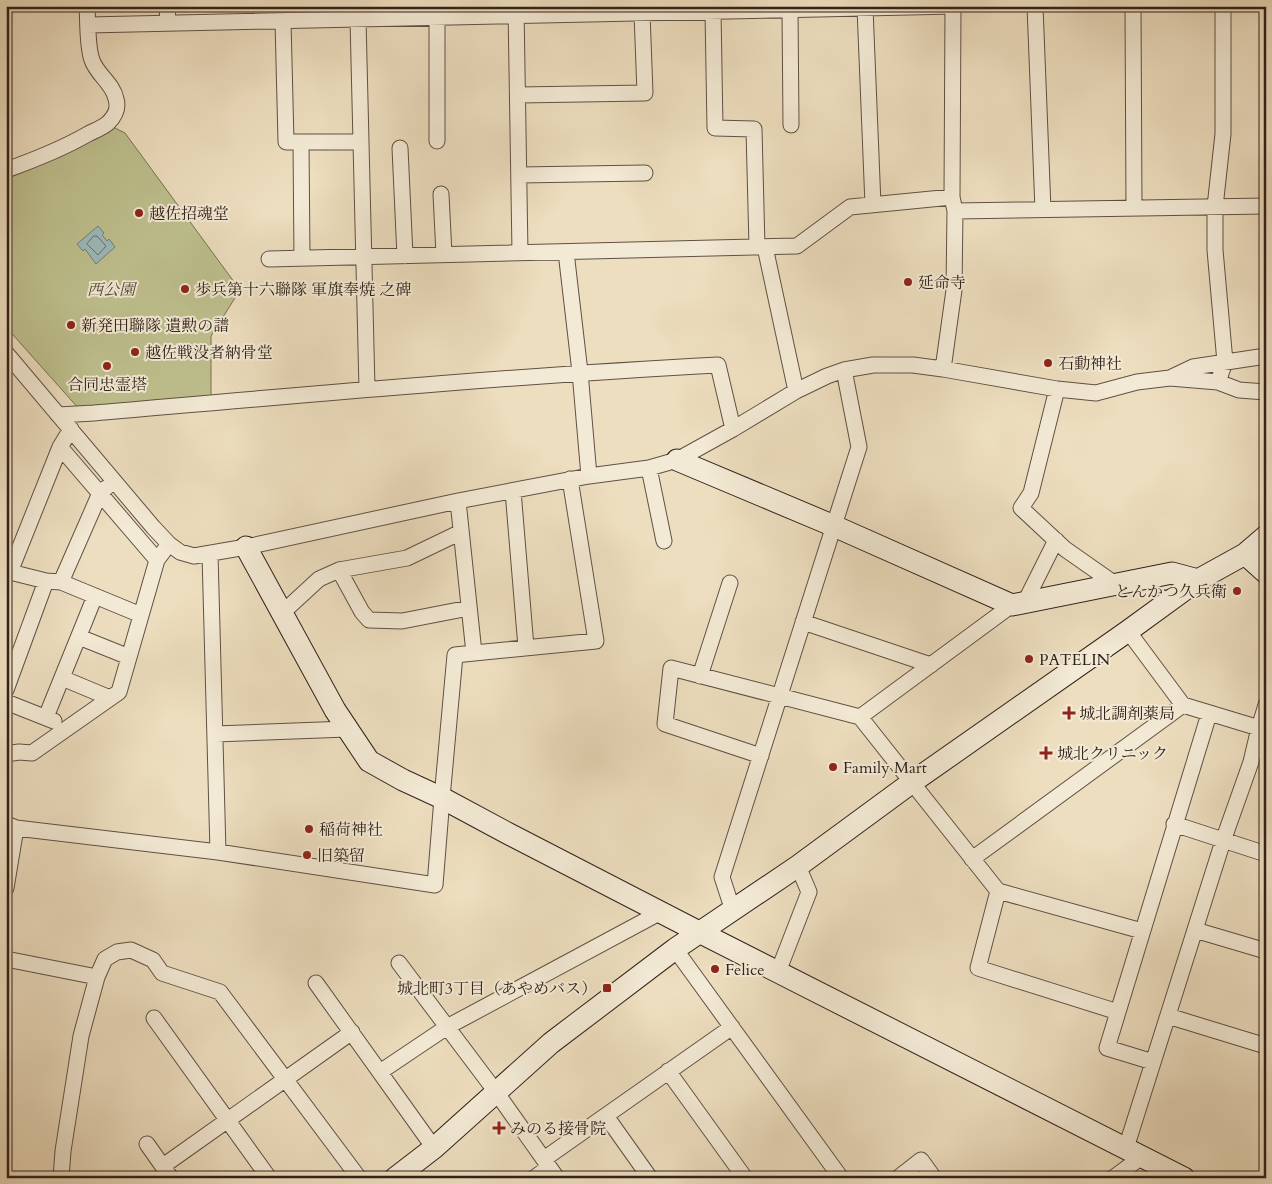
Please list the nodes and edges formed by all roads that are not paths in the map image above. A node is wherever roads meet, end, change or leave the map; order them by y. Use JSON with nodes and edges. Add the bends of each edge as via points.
{"nodes":[{"id":1,"x":87,"y":6,"type":"edge"},
{"id":2,"x":167,"y":6,"type":"edge"},
{"id":3,"x":954,"y":6,"type":"edge"},
{"id":4,"x":1035,"y":6,"type":"edge"},
{"id":5,"x":1133,"y":6,"type":"edge"},
{"id":6,"x":1224,"y":6,"type":"edge"},
{"id":7,"x":755,"y":8,"type":"edge"},
{"id":8,"x":832,"y":8,"type":"edge"},
{"id":9,"x":865,"y":8,"type":"junction"},
{"id":10,"x":677,"y":9,"type":"edge"},
{"id":11,"x":597,"y":10,"type":"edge"},
{"id":12,"x":790,"y":10,"type":"junction"},
{"id":13,"x":516,"y":11,"type":"edge"},
{"id":14,"x":713,"y":11,"type":"junction"},
{"id":15,"x":642,"y":13,"type":"junction"},
{"id":16,"x":437,"y":18,"type":"junction"},
{"id":17,"x":358,"y":19,"type":"junction"},
{"id":18,"x":283,"y":21,"type":"junction"},
{"id":19,"x":168,"y":23,"type":"junction"},
{"id":20,"x":88,"y":25,"type":"junction"},
{"id":21,"x":518,"y":95,"type":"junction"},
{"id":22,"x":791,"y":125,"type":"dead end"},
{"id":23,"x":438,"y":141,"type":"dead end"},
{"id":24,"x":301,"y":142,"type":"junction"},
{"id":25,"x":361,"y":142,"type":"junction"},
{"id":26,"x":400,"y":148,"type":"dead end"},
{"id":27,"x":6,"y":170,"type":"edge"},
{"id":28,"x":645,"y":173,"type":"dead end"},
{"id":29,"x":519,"y":176,"type":"junction"},
{"id":30,"x":440,"y":194,"type":"dead end"},
{"id":31,"x":953,"y":204,"type":"junction"},
{"id":32,"x":872,"y":205,"type":"junction"},
{"id":33,"x":1266,"y":206,"type":"edge"},
{"id":34,"x":1215,"y":207,"type":"junction"},
{"id":35,"x":1134,"y":208,"type":"junction"},
{"id":36,"x":1043,"y":210,"type":"junction"},
{"id":37,"x":761,"y":247,"type":"junction"},
{"id":38,"x":566,"y":252,"type":"junction"},
{"id":39,"x":520,"y":253,"type":"junction"},
{"id":40,"x":444,"y":255,"type":"junction"},
{"id":41,"x":405,"y":256,"type":"junction"},
{"id":42,"x":364,"y":257,"type":"junction"},
{"id":43,"x":302,"y":258,"type":"junction"},
{"id":44,"x":269,"y":259,"type":"dead end"},
{"id":45,"x":6,"y":353,"type":"edge"},
{"id":46,"x":1266,"y":356,"type":"edge"},
{"id":47,"x":1226,"y":362,"type":"junction"},
{"id":48,"x":943,"y":369,"type":"junction"},
{"id":49,"x":844,"y":370,"type":"junction"},
{"id":50,"x":580,"y":372,"type":"junction"},
{"id":51,"x":1170,"y":378,"type":"junction"},
{"id":52,"x":1218,"y":382,"type":"junction"},
{"id":53,"x":367,"y":389,"type":"junction"},
{"id":54,"x":1057,"y":389,"type":"junction"},
{"id":55,"x":796,"y":391,"type":"junction"},
{"id":56,"x":1266,"y":392,"type":"edge"},
{"id":57,"x":58,"y":415,"type":"junction"},
{"id":58,"x":70,"y":429,"type":"junction"},
{"id":59,"x":733,"y":429,"type":"junction"},
{"id":60,"x":60,"y":447,"type":"junction"},
{"id":61,"x":677,"y":460,"type":"junction"},
{"id":62,"x":649,"y":468,"type":"junction"},
{"id":63,"x":589,"y":476,"type":"junction"},
{"id":64,"x":570,"y":479,"type":"junction"},
{"id":65,"x":114,"y":481,"type":"junction"},
{"id":66,"x":513,"y":491,"type":"junction"},
{"id":67,"x":100,"y":493,"type":"junction"},
{"id":68,"x":458,"y":501,"type":"junction"},
{"id":69,"x":834,"y":526,"type":"junction"},
{"id":70,"x":461,"y":532,"type":"junction"},
{"id":71,"x":1266,"y":536,"type":"edge"},
{"id":72,"x":1056,"y":540,"type":"junction"},
{"id":73,"x":664,"y":541,"type":"dead end"},
{"id":74,"x":169,"y":544,"type":"junction"},
{"id":75,"x":246,"y":547,"type":"junction"},
{"id":76,"x":1255,"y":553,"type":"edge"},
{"id":77,"x":210,"y":554,"type":"junction"},
{"id":78,"x":157,"y":560,"type":"junction"},
{"id":79,"x":339,"y":570,"type":"junction"},
{"id":80,"x":8,"y":573,"type":"edge"},
{"id":81,"x":1266,"y":573,"type":"edge"},
{"id":82,"x":1198,"y":580,"type":"junction"},
{"id":83,"x":54,"y":582,"type":"junction"},
{"id":84,"x":730,"y":583,"type":"dead end"},
{"id":85,"x":1115,"y":584,"type":"junction"},
{"id":86,"x":95,"y":596,"type":"junction"},
{"id":87,"x":1018,"y":604,"type":"junction"},
{"id":88,"x":469,"y":608,"type":"junction"},
{"id":89,"x":282,"y":614,"type":"junction"},
{"id":90,"x":141,"y":615,"type":"junction"},
{"id":91,"x":804,"y":622,"type":"junction"},
{"id":92,"x":1128,"y":632,"type":"junction"},
{"id":93,"x":79,"y":637,"type":"junction"},
{"id":94,"x":526,"y":647,"type":"junction"},
{"id":95,"x":474,"y":652,"type":"junction"},
{"id":96,"x":129,"y":657,"type":"junction"},
{"id":97,"x":931,"y":665,"type":"junction"},
{"id":98,"x":700,"y":676,"type":"junction"},
{"id":99,"x":62,"y":678,"type":"junction"},
{"id":100,"x":6,"y":690,"type":"edge"},
{"id":101,"x":110,"y":698,"type":"junction"},
{"id":102,"x":779,"y":698,"type":"junction"},
{"id":103,"x":6,"y":702,"type":"edge"},
{"id":104,"x":1183,"y":705,"type":"junction"},
{"id":105,"x":1266,"y":705,"type":"edge"},
{"id":106,"x":1209,"y":714,"type":"junction"},
{"id":107,"x":46,"y":717,"type":"junction"},
{"id":108,"x":860,"y":717,"type":"junction"},
{"id":109,"x":70,"y":727,"type":"junction"},
{"id":110,"x":1258,"y":728,"type":"junction"},
{"id":111,"x":347,"y":729,"type":"junction"},
{"id":112,"x":215,"y":734,"type":"junction"},
{"id":113,"x":6,"y":754,"type":"edge"},
{"id":114,"x":761,"y":756,"type":"junction"},
{"id":115,"x":1251,"y":762,"type":"junction"},
{"id":116,"x":1266,"y":766,"type":"edge"},
{"id":117,"x":911,"y":783,"type":"junction"},
{"id":118,"x":442,"y":798,"type":"junction"},
{"id":119,"x":1174,"y":824,"type":"junction"},
{"id":120,"x":11,"y":826,"type":"edge"},
{"id":121,"x":1223,"y":841,"type":"junction"},
{"id":122,"x":218,"y":852,"type":"junction"},
{"id":123,"x":1266,"y":854,"type":"edge"},
{"id":124,"x":972,"y":859,"type":"junction"},
{"id":125,"x":798,"y":866,"type":"junction"},
{"id":126,"x":6,"y":888,"type":"edge"},
{"id":127,"x":998,"y":891,"type":"junction"},
{"id":128,"x":733,"y":911,"type":"junction"},
{"id":129,"x":661,"y":912,"type":"junction"},
{"id":130,"x":1195,"y":930,"type":"junction"},
{"id":131,"x":1142,"y":931,"type":"junction"},
{"id":132,"x":699,"y":932,"type":"junction"},
{"id":133,"x":675,"y":949,"type":"junction"},
{"id":134,"x":1266,"y":952,"type":"edge"},
{"id":135,"x":6,"y":959,"type":"edge"},
{"id":136,"x":399,"y":963,"type":"dead end"},
{"id":137,"x":778,"y":972,"type":"junction"},
{"id":138,"x":97,"y":976,"type":"junction"},
{"id":139,"x":316,"y":983,"type":"dead end"},
{"id":140,"x":1118,"y":1012,"type":"junction"},
{"id":141,"x":1168,"y":1016,"type":"junction"},
{"id":142,"x":154,"y":1018,"type":"dead end"},
{"id":143,"x":447,"y":1027,"type":"junction"},
{"id":144,"x":732,"y":1027,"type":"junction"},
{"id":145,"x":352,"y":1032,"type":"junction"},
{"id":146,"x":1266,"y":1046,"type":"edge"},
{"id":147,"x":1153,"y":1062,"type":"junction"},
{"id":148,"x":668,"y":1071,"type":"junction"},
{"id":149,"x":380,"y":1072,"type":"junction"},
{"id":150,"x":285,"y":1079,"type":"junction"},
{"id":151,"x":496,"y":1092,"type":"junction"},
{"id":152,"x":606,"y":1116,"type":"junction"},
{"id":153,"x":228,"y":1120,"type":"junction"},
{"id":154,"x":148,"y":1144,"type":"dead end"},
{"id":155,"x":434,"y":1148,"type":"junction"},
{"id":156,"x":1133,"y":1162,"type":"edge"},
{"id":157,"x":550,"y":1168,"type":"edge"},
{"id":158,"x":167,"y":1172,"type":"edge"},
{"id":159,"x":61,"y":1178,"type":"edge"},
{"id":160,"x":270,"y":1178,"type":"edge"},
{"id":161,"x":359,"y":1178,"type":"edge"},
{"id":162,"x":395,"y":1178,"type":"edge"},
{"id":163,"x":534,"y":1178,"type":"edge"},
{"id":164,"x":650,"y":1178,"type":"edge"},
{"id":165,"x":745,"y":1178,"type":"edge"},
{"id":166,"x":841,"y":1178,"type":"edge"},
{"id":167,"x":898,"y":1178,"type":"edge"},
{"id":168,"x":934,"y":1178,"type":"edge"},
{"id":169,"x":1113,"y":1178,"type":"edge"},
{"id":170,"x":1184,"y":1178,"type":"edge"}],
"edges":[{"from":1,"to":20,"type":"street"},
{"from":2,"to":19,"type":"street"},
{"from":3,"to":9,"type":"street"},
{"from":3,"to":31,"type":"street"},
{"from":4,"to":36,"type":"street"},
{"from":5,"to":35,"type":"street"},
{"from":6,"to":34,"type":"street","via":[[1223,134]]},
{"from":7,"to":12,"type":"street"},
{"from":7,"to":14,"type":"street"},
{"from":8,"to":9,"type":"street"},
{"from":8,"to":12,"type":"street"},
{"from":9,"to":32,"type":"street"},
{"from":10,"to":14,"type":"street"},
{"from":10,"to":15,"type":"street"},
{"from":11,"to":13,"type":"street"},
{"from":11,"to":15,"type":"street"},
{"from":12,"to":22,"type":"street"},
{"from":13,"to":16,"type":"street"},
{"from":13,"to":21,"type":"street"},
{"from":14,"to":37,"type":"street","via":[[714,128],[754,129]]},
{"from":15,"to":21,"type":"street","via":[[645,93]]},
{"from":16,"to":17,"type":"street"},
{"from":16,"to":23,"type":"street"},
{"from":17,"to":18,"type":"street"},
{"from":17,"to":25,"type":"street"},
{"from":18,"to":19,"type":"street"},
{"from":18,"to":24,"type":"street","via":[[286,142]]},
{"from":19,"to":20,"type":"street"},
{"from":20,"to":27,"type":"street","via":[[92,60],[113,89],[117,100],[115,114],[106,124],[78,140]]},
{"from":21,"to":29,"type":"street"},
{"from":24,"to":25,"type":"street"},
{"from":24,"to":43,"type":"street"},
{"from":25,"to":42,"type":"street"},
{"from":26,"to":41,"type":"street"},
{"from":28,"to":29,"type":"street"},
{"from":29,"to":39,"type":"street"},
{"from":30,"to":40,"type":"street"},
{"from":31,"to":32,"type":"street"},
{"from":31,"to":36,"type":"street"},
{"from":31,"to":48,"type":"street","via":[[954,290]]},
{"from":32,"to":37,"type":"street","via":[[850,207],[797,246]]},
{"from":33,"to":34,"type":"street"},
{"from":34,"to":35,"type":"street"},
{"from":34,"to":47,"type":"street","via":[[1215,250]]},
{"from":35,"to":36,"type":"street"},
{"from":37,"to":38,"type":"street"},
{"from":37,"to":55,"type":"street"},
{"from":38,"to":39,"type":"street"},
{"from":38,"to":50,"type":"street"},
{"from":39,"to":40,"type":"street"},
{"from":40,"to":41,"type":"street"},
{"from":41,"to":42,"type":"street"},
{"from":42,"to":43,"type":"street"},
{"from":42,"to":53,"type":"street"},
{"from":43,"to":44,"type":"street"},
{"from":45,"to":57,"type":"street"},
{"from":46,"to":47,"type":"street"},
{"from":47,"to":51,"type":"street","via":[[1193,367]]},
{"from":47,"to":52,"type":"street"},
{"from":48,"to":49,"type":"street","via":[[873,365]]},
{"from":48,"to":54,"type":"street"},
{"from":49,"to":55,"type":"street"},
{"from":49,"to":69,"type":"street","via":[[859,447]]},
{"from":50,"to":53,"type":"street"},
{"from":50,"to":59,"type":"street","via":[[718,364]]},
{"from":50,"to":63,"type":"street"},
{"from":51,"to":52,"type":"street"},
{"from":51,"to":54,"type":"street","via":[[1096,392]]},
{"from":52,"to":56,"type":"street","via":[[1239,390]]},
{"from":53,"to":57,"type":"street"},
{"from":54,"to":72,"type":"street","via":[[1031,493],[1020,508]]},
{"from":55,"to":59,"type":"street"},
{"from":57,"to":58,"type":"street"},
{"from":58,"to":60,"type":"street"},
{"from":58,"to":65,"type":"street"},
{"from":59,"to":61,"type":"street"},
{"from":60,"to":67,"type":"street"},
{"from":60,"to":80,"type":"street"},
{"from":61,"to":62,"type":"street"},
{"from":61,"to":69,"type":"street"},
{"from":62,"to":63,"type":"street"},
{"from":62,"to":73,"type":"street"},
{"from":63,"to":64,"type":"street"},
{"from":64,"to":66,"type":"street"},
{"from":64,"to":94,"type":"street","via":[[596,640]]},
{"from":65,"to":67,"type":"street"},
{"from":65,"to":74,"type":"street"},
{"from":66,"to":68,"type":"street"},
{"from":66,"to":94,"type":"street"},
{"from":67,"to":78,"type":"street"},
{"from":67,"to":83,"type":"street"},
{"from":68,"to":70,"type":"street"},
{"from":68,"to":75,"type":"street"},
{"from":69,"to":87,"type":"street"},
{"from":69,"to":91,"type":"street"},
{"from":70,"to":79,"type":"street","via":[[407,558]]},
{"from":70,"to":88,"type":"street"},
{"from":71,"to":76,"type":"street"},
{"from":72,"to":85,"type":"street"},
{"from":72,"to":87,"type":"street"},
{"from":74,"to":77,"type":"street","via":[[194,556]]},
{"from":74,"to":78,"type":"street"},
{"from":75,"to":77,"type":"street"},
{"from":75,"to":89,"type":"street"},
{"from":76,"to":81,"type":"street"},
{"from":76,"to":82,"type":"street"},
{"from":77,"to":112,"type":"street"},
{"from":78,"to":90,"type":"street"},
{"from":79,"to":88,"type":"street","via":[[369,620],[402,621]]},
{"from":79,"to":89,"type":"street","via":[[319,579]]},
{"from":80,"to":83,"type":"street"},
{"from":82,"to":85,"type":"street","via":[[1172,573]]},
{"from":82,"to":92,"type":"street"},
{"from":83,"to":86,"type":"street"},
{"from":83,"to":100,"type":"street"},
{"from":84,"to":98,"type":"street"},
{"from":85,"to":87,"type":"street"},
{"from":86,"to":90,"type":"street"},
{"from":86,"to":93,"type":"street"},
{"from":87,"to":97,"type":"street"},
{"from":88,"to":95,"type":"street"},
{"from":89,"to":111,"type":"street"},
{"from":90,"to":96,"type":"street"},
{"from":91,"to":97,"type":"street"},
{"from":91,"to":102,"type":"street"},
{"from":92,"to":104,"type":"street"},
{"from":92,"to":117,"type":"street"},
{"from":93,"to":96,"type":"street"},
{"from":93,"to":99,"type":"street"},
{"from":94,"to":95,"type":"street"},
{"from":95,"to":118,"type":"street","via":[[455,655]]},
{"from":96,"to":101,"type":"street","via":[[119,692]]},
{"from":97,"to":108,"type":"street"},
{"from":98,"to":102,"type":"street"},
{"from":98,"to":114,"type":"street","via":[[671,668],[665,724]]},
{"from":99,"to":101,"type":"street"},
{"from":99,"to":107,"type":"street"},
{"from":101,"to":109,"type":"street"},
{"from":102,"to":108,"type":"street"},
{"from":102,"to":114,"type":"street"},
{"from":103,"to":107,"type":"street"},
{"from":104,"to":106,"type":"street"},
{"from":104,"to":124,"type":"street"},
{"from":105,"to":110,"type":"street"},
{"from":106,"to":110,"type":"street"},
{"from":106,"to":119,"type":"street"},
{"from":107,"to":109,"type":"street"},
{"from":108,"to":117,"type":"street"},
{"from":109,"to":113,"type":"street","via":[[32,753]]},
{"from":110,"to":115,"type":"street"},
{"from":111,"to":112,"type":"street"},
{"from":111,"to":118,"type":"street","via":[[369,761]]},
{"from":112,"to":122,"type":"street"},
{"from":114,"to":128,"type":"street","via":[[722,877]]},
{"from":115,"to":116,"type":"street"},
{"from":115,"to":121,"type":"street"},
{"from":117,"to":124,"type":"street"},
{"from":117,"to":125,"type":"street"},
{"from":118,"to":122,"type":"street","via":[[435,885]]},
{"from":118,"to":129,"type":"street"},
{"from":119,"to":121,"type":"street"},
{"from":119,"to":131,"type":"street"},
{"from":120,"to":122,"type":"street"},
{"from":120,"to":126,"type":"street"},
{"from":121,"to":123,"type":"street"},
{"from":121,"to":130,"type":"street"},
{"from":124,"to":127,"type":"street"},
{"from":125,"to":128,"type":"street"},
{"from":125,"to":137,"type":"street","via":[[808,892]]},
{"from":127,"to":131,"type":"street"},
{"from":127,"to":140,"type":"street","via":[[978,968]]},
{"from":128,"to":132,"type":"street"},
{"from":129,"to":132,"type":"street"},
{"from":129,"to":143,"type":"street"},
{"from":130,"to":134,"type":"street"},
{"from":130,"to":141,"type":"street"},
{"from":131,"to":140,"type":"street"},
{"from":132,"to":133,"type":"street"},
{"from":132,"to":137,"type":"street"},
{"from":133,"to":144,"type":"street"},
{"from":133,"to":151,"type":"street","via":[[551,1043]]},
{"from":135,"to":138,"type":"street"},
{"from":136,"to":143,"type":"street"},
{"from":137,"to":156,"type":"street"},
{"from":138,"to":150,"type":"street","via":[[105,959],[117,952],[131,950],[153,960],[162,973],[220,992]]},
{"from":138,"to":159,"type":"street","via":[[81,1036]]},
{"from":139,"to":145,"type":"street"},
{"from":140,"to":147,"type":"street","via":[[1107,1048]]},
{"from":141,"to":146,"type":"street"},
{"from":141,"to":147,"type":"street"},
{"from":142,"to":153,"type":"street"},
{"from":143,"to":149,"type":"street"},
{"from":143,"to":151,"type":"street"},
{"from":144,"to":148,"type":"street"},
{"from":144,"to":166,"type":"street"},
{"from":145,"to":149,"type":"street"},
{"from":145,"to":150,"type":"street"},
{"from":147,"to":156,"type":"street"},
{"from":148,"to":152,"type":"street"},
{"from":148,"to":165,"type":"street"},
{"from":149,"to":155,"type":"street"},
{"from":150,"to":153,"type":"street"},
{"from":150,"to":161,"type":"street"},
{"from":151,"to":155,"type":"street"},
{"from":151,"to":157,"type":"street"},
{"from":152,"to":157,"type":"street"},
{"from":152,"to":164,"type":"street"},
{"from":153,"to":158,"type":"street"},
{"from":153,"to":160,"type":"street"},
{"from":154,"to":158,"type":"street"},
{"from":155,"to":162,"type":"street"},
{"from":156,"to":169,"type":"street"},
{"from":156,"to":170,"type":"street"},
{"from":157,"to":163,"type":"street"},
{"from":167,"to":168,"type":"street","via":[[921,1160]]}]}
